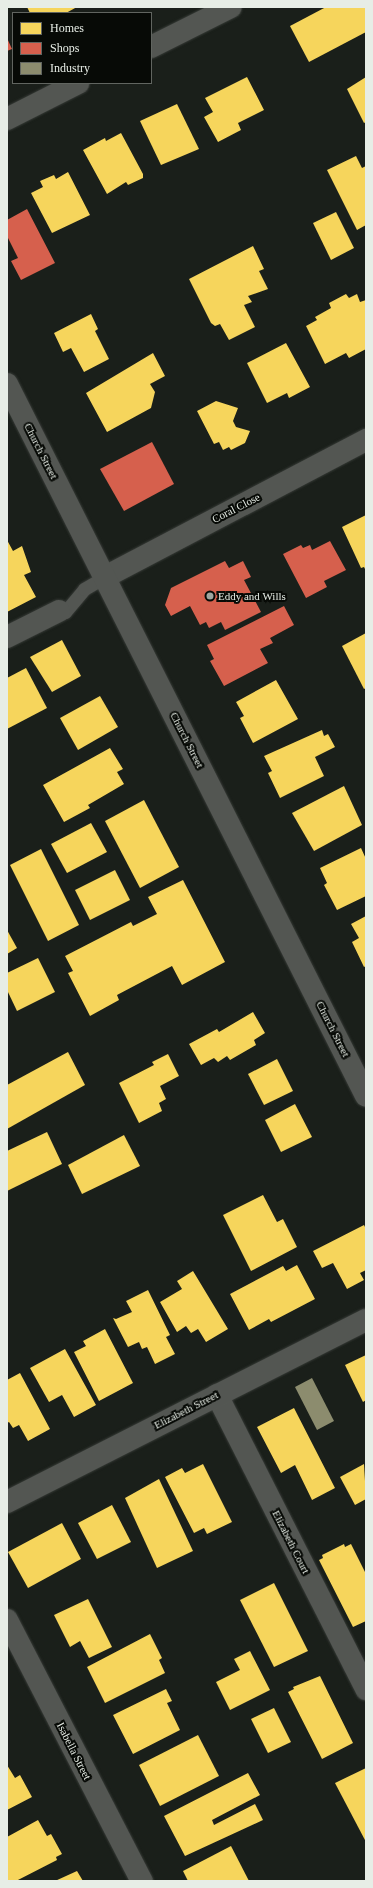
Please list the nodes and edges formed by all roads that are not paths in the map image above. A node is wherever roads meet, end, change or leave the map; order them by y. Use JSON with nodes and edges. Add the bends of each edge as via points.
{"nodes":[{"id":1,"x":231,"y":7,"type":"edge"},
{"id":2,"x":152,"y":46,"type":"edge"},
{"id":3,"x":76,"y":84,"type":"edge"},
{"id":4,"x":7,"y":119,"type":"edge"},
{"id":5,"x":7,"y":384,"type":"edge"},
{"id":6,"x":366,"y":440,"type":"edge"},
{"id":7,"x":105,"y":576,"type":"junction"},
{"id":8,"x":59,"y":611,"type":"joint"},
{"id":9,"x":7,"y":637,"type":"edge"},
{"id":10,"x":366,"y":1096,"type":"edge"},
{"id":11,"x":366,"y":1320,"type":"edge"},
{"id":12,"x":217,"y":1395,"type":"junction"},
{"id":13,"x":7,"y":1502,"type":"edge"},
{"id":14,"x":7,"y":1620,"type":"edge"},
{"id":15,"x":366,"y":1689,"type":"edge"},
{"id":16,"x":142,"y":1881,"type":"edge"}],
"edges":[{"from":1,"to":2,"type":"street"},
{"from":3,"to":4,"type":"street"},
{"from":5,"to":7,"type":"street","name":"Church Street"},
{"from":6,"to":7,"type":"street","name":"Coral Close"},
{"from":7,"to":8,"type":"lane","via":[[84,589],[65,612]]},
{"from":7,"to":10,"type":"street","name":"Church Street"},
{"from":8,"to":9,"type":"street"},
{"from":11,"to":12,"type":"street","name":"Elizabeth Street"},
{"from":12,"to":13,"type":"street","name":"Elizabeth Street"},
{"from":12,"to":15,"type":"street","name":"Elizabeth Court"},
{"from":14,"to":16,"type":"street","name":"Isabella Street"}]}
